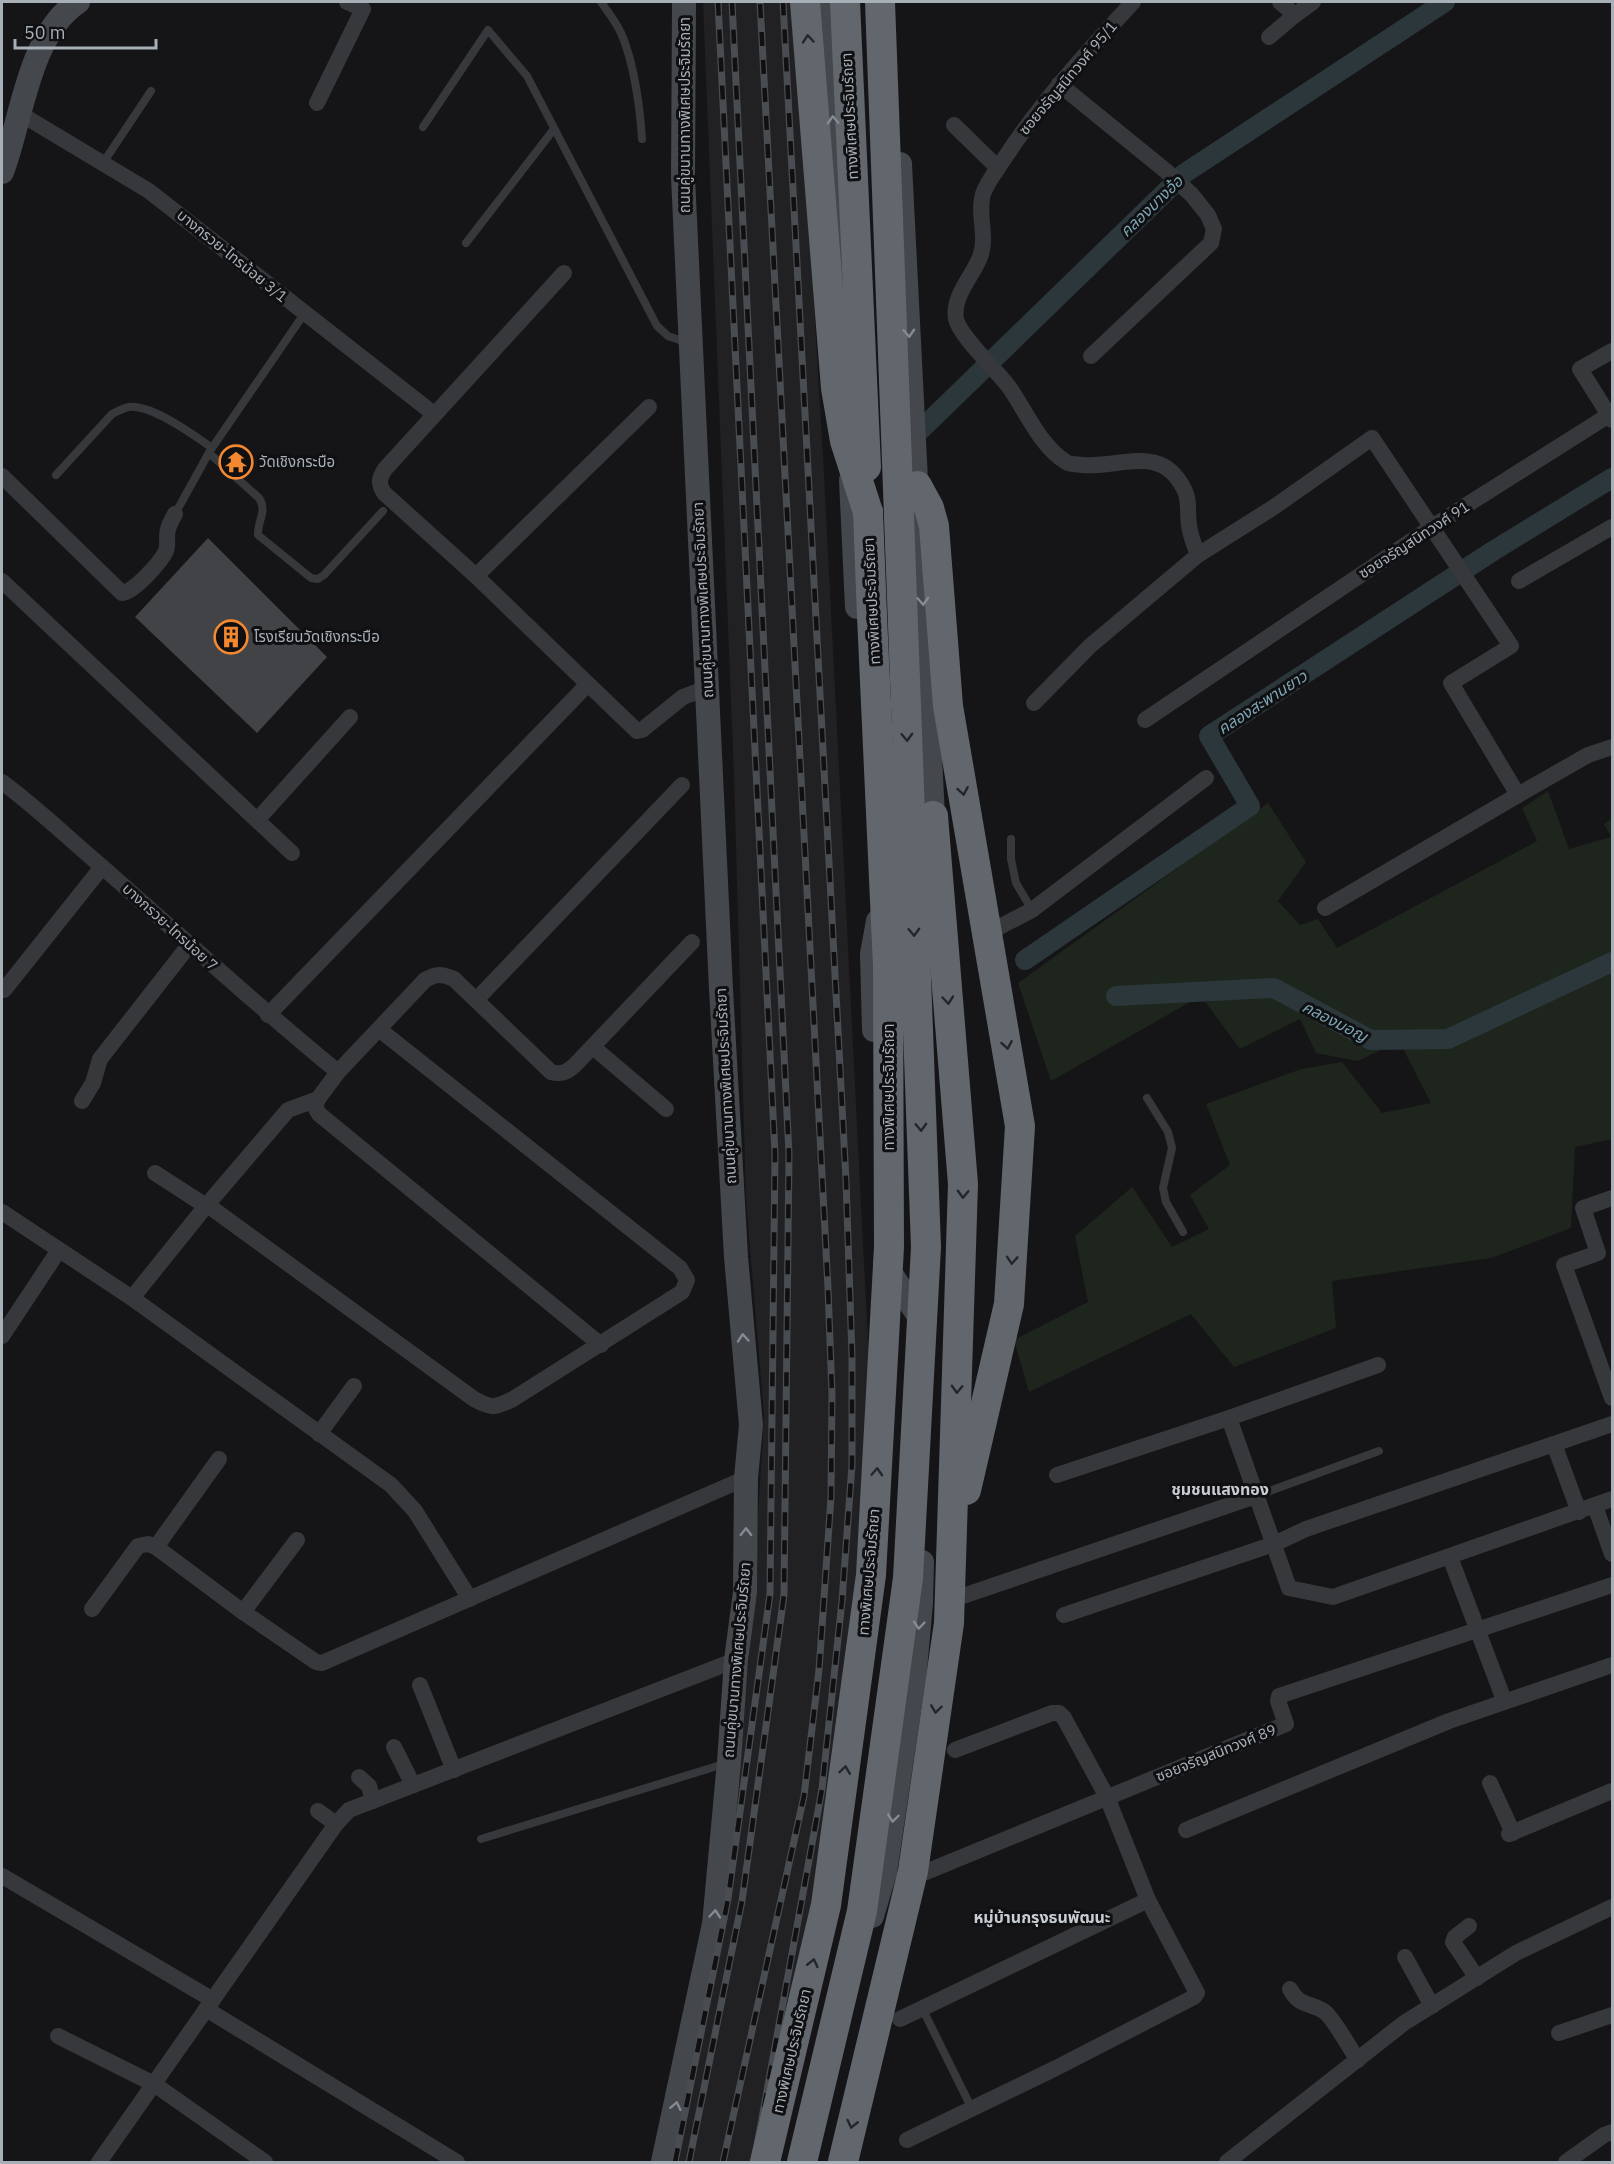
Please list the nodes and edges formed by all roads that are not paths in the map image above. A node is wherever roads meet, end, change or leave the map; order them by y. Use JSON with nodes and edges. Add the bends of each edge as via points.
{"nodes":[{"id":1,"x":601,"y":2,"type":"edge"},
{"id":2,"x":684,"y":2,"type":"edge"},
{"id":3,"x":805,"y":2,"type":"edge"},
{"id":4,"x":826,"y":2,"type":"edge"},
{"id":5,"x":845,"y":2,"type":"edge"},
{"id":6,"x":880,"y":2,"type":"edge"},
{"id":7,"x":891,"y":2,"type":"edge"},
{"id":8,"x":1132,"y":2,"type":"edge"},
{"id":9,"x":1280,"y":2,"type":"edge"},
{"id":10,"x":1313,"y":2,"type":"edge"},
{"id":11,"x":75,"y":3,"type":"edge"},
{"id":12,"x":359,"y":4,"type":"edge"},
{"id":13,"x":1295,"y":15,"type":"junction"},
{"id":14,"x":1269,"y":37,"type":"dead end"},
{"id":15,"x":1059,"y":84,"type":"junction"},
{"id":16,"x":151,"y":91,"type":"dead end"},
{"id":17,"x":318,"y":103,"type":"dead end"},
{"id":18,"x":19,"y":112,"type":"junction"},
{"id":19,"x":954,"y":125,"type":"dead end"},
{"id":20,"x":423,"y":127,"type":"dead end"},
{"id":21,"x":554,"y":129,"type":"junction"},
{"id":22,"x":642,"y":140,"type":"dead end"},
{"id":23,"x":3,"y":162,"type":"edge"},
{"id":24,"x":103,"y":163,"type":"junction"},
{"id":25,"x":999,"y":168,"type":"junction"},
{"id":26,"x":901,"y":175,"type":"junction"},
{"id":27,"x":837,"y":183,"type":"junction"},
{"id":28,"x":465,"y":243,"type":"dead end"},
{"id":29,"x":564,"y":273,"type":"dead end"},
{"id":30,"x":304,"y":314,"type":"junction"},
{"id":31,"x":691,"y":344,"type":"junction"},
{"id":32,"x":1612,"y":351,"type":"edge"},
{"id":33,"x":1091,"y":356,"type":"dead end"},
{"id":34,"x":649,"y":407,"type":"dead end"},
{"id":35,"x":434,"y":414,"type":"junction"},
{"id":36,"x":1611,"y":418,"type":"edge"},
{"id":37,"x":210,"y":451,"type":"junction"},
{"id":38,"x":916,"y":472,"type":"junction"},
{"id":39,"x":56,"y":475,"type":"dead end"},
{"id":40,"x":2,"y":476,"type":"edge"},
{"id":41,"x":383,"y":511,"type":"dead end"},
{"id":42,"x":868,"y":512,"type":"junction"},
{"id":43,"x":175,"y":514,"type":"joint"},
{"id":44,"x":1612,"y":527,"type":"edge"},
{"id":45,"x":1436,"y":532,"type":"junction"},
{"id":46,"x":1198,"y":555,"type":"junction"},
{"id":47,"x":477,"y":576,"type":"junction"},
{"id":48,"x":2,"y":581,"type":"edge"},
{"id":49,"x":1519,"y":581,"type":"dead end"},
{"id":50,"x":588,"y":684,"type":"junction"},
{"id":51,"x":707,"y":688,"type":"junction"},
{"id":52,"x":1034,"y":703,"type":"dead end"},
{"id":53,"x":350,"y":717,"type":"dead end"},
{"id":54,"x":1145,"y":720,"type":"dead end"},
{"id":55,"x":1612,"y":747,"type":"edge"},
{"id":56,"x":1206,"y":778,"type":"dead end"},
{"id":57,"x":682,"y":784,"type":"dead end"},
{"id":58,"x":4,"y":788,"type":"edge"},
{"id":59,"x":1518,"y":795,"type":"junction"},
{"id":60,"x":933,"y":816,"type":"junction"},
{"id":61,"x":258,"y":819,"type":"junction"},
{"id":62,"x":907,"y":839,"type":"junction"},
{"id":63,"x":1011,"y":839,"type":"dead end"},
{"id":64,"x":292,"y":853,"type":"dead end"},
{"id":65,"x":102,"y":867,"type":"junction"},
{"id":66,"x":1325,"y":908,"type":"dead end"},
{"id":67,"x":1032,"y":910,"type":"junction"},
{"id":68,"x":988,"y":933,"type":"junction"},
{"id":69,"x":692,"y":942,"type":"dead end"},
{"id":70,"x":190,"y":944,"type":"junction"},
{"id":71,"x":4,"y":990,"type":"dead end"},
{"id":72,"x":476,"y":1000,"type":"junction"},
{"id":73,"x":268,"y":1015,"type":"junction"},
{"id":74,"x":380,"y":1029,"type":"junction"},
{"id":75,"x":593,"y":1047,"type":"junction"},
{"id":76,"x":338,"y":1072,"type":"junction"},
{"id":77,"x":1147,"y":1098,"type":"dead end"},
{"id":78,"x":318,"y":1099,"type":"junction"},
{"id":79,"x":82,"y":1101,"type":"dead end"},
{"id":80,"x":666,"y":1109,"type":"dead end"},
{"id":81,"x":155,"y":1173,"type":"dead end"},
{"id":82,"x":1612,"y":1198,"type":"edge"},
{"id":83,"x":206,"y":1206,"type":"junction"},
{"id":84,"x":2,"y":1212,"type":"edge"},
{"id":85,"x":1183,"y":1232,"type":"dead end"},
{"id":86,"x":59,"y":1250,"type":"junction"},
{"id":87,"x":132,"y":1298,"type":"junction"},
{"id":88,"x":2,"y":1336,"type":"edge"},
{"id":89,"x":600,"y":1345,"type":"junction"},
{"id":90,"x":1378,"y":1365,"type":"dead end"},
{"id":91,"x":354,"y":1386,"type":"dead end"},
{"id":92,"x":1612,"y":1398,"type":"edge"},
{"id":93,"x":1229,"y":1418,"type":"junction"},
{"id":94,"x":1612,"y":1424,"type":"edge"},
{"id":95,"x":319,"y":1434,"type":"junction"},
{"id":96,"x":1554,"y":1444,"type":"junction"},
{"id":97,"x":1379,"y":1451,"type":"dead end"},
{"id":98,"x":219,"y":1459,"type":"dead end"},
{"id":99,"x":1057,"y":1475,"type":"dead end"},
{"id":100,"x":746,"y":1478,"type":"junction"},
{"id":101,"x":1256,"y":1496,"type":"junction"},
{"id":102,"x":1612,"y":1499,"type":"edge"},
{"id":103,"x":1595,"y":1506,"type":"junction"},
{"id":104,"x":1579,"y":1512,"type":"junction"},
{"id":105,"x":952,"y":1533,"type":"junction"},
{"id":106,"x":297,"y":1540,"type":"dead end"},
{"id":107,"x":1274,"y":1544,"type":"junction"},
{"id":108,"x":156,"y":1547,"type":"junction"},
{"id":109,"x":1612,"y":1554,"type":"edge"},
{"id":110,"x":1450,"y":1557,"type":"junction"},
{"id":111,"x":1612,"y":1585,"type":"edge"},
{"id":112,"x":960,"y":1597,"type":"dead end"},
{"id":113,"x":470,"y":1599,"type":"junction"},
{"id":114,"x":92,"y":1609,"type":"dead end"},
{"id":115,"x":243,"y":1612,"type":"junction"},
{"id":116,"x":1064,"y":1615,"type":"dead end"},
{"id":117,"x":1478,"y":1631,"type":"junction"},
{"id":118,"x":736,"y":1660,"type":"junction"},
{"id":119,"x":1612,"y":1665,"type":"edge"},
{"id":120,"x":420,"y":1685,"type":"dead end"},
{"id":121,"x":1504,"y":1701,"type":"junction"},
{"id":122,"x":394,"y":1747,"type":"dead end"},
{"id":123,"x":955,"y":1750,"type":"dead end"},
{"id":124,"x":729,"y":1762,"type":"junction"},
{"id":125,"x":454,"y":1770,"type":"junction"},
{"id":126,"x":359,"y":1777,"type":"dead end"},
{"id":127,"x":1490,"y":1783,"type":"dead end"},
{"id":128,"x":413,"y":1785,"type":"junction"},
{"id":129,"x":1612,"y":1791,"type":"edge"},
{"id":130,"x":1107,"y":1797,"type":"junction"},
{"id":131,"x":373,"y":1801,"type":"junction"},
{"id":132,"x":318,"y":1811,"type":"dead end"},
{"id":133,"x":336,"y":1824,"type":"junction"},
{"id":134,"x":1186,"y":1830,"type":"dead end"},
{"id":135,"x":481,"y":1839,"type":"dead end"},
{"id":136,"x":926,"y":1872,"type":"dead end"},
{"id":137,"x":2,"y":1876,"type":"edge"},
{"id":138,"x":1148,"y":1900,"type":"junction"},
{"id":139,"x":1612,"y":1907,"type":"edge"},
{"id":140,"x":1469,"y":1926,"type":"dead end"},
{"id":141,"x":1405,"y":1957,"type":"dead end"},
{"id":142,"x":1477,"y":1978,"type":"junction"},
{"id":143,"x":1290,"y":1989,"type":"dead end"},
{"id":144,"x":210,"y":2004,"type":"junction"},
{"id":145,"x":1432,"y":2006,"type":"junction"},
{"id":146,"x":922,"y":2008,"type":"junction"},
{"id":147,"x":1612,"y":2015,"type":"edge"},
{"id":148,"x":900,"y":2019,"type":"dead end"},
{"id":149,"x":1559,"y":2033,"type":"dead end"},
{"id":150,"x":58,"y":2036,"type":"dead end"},
{"id":151,"x":1358,"y":2060,"type":"junction"},
{"id":152,"x":154,"y":2084,"type":"junction"},
{"id":153,"x":972,"y":2109,"type":"junction"},
{"id":154,"x":1612,"y":2132,"type":"edge"},
{"id":155,"x":907,"y":2140,"type":"dead end"},
{"id":156,"x":99,"y":2163,"type":"edge"},
{"id":157,"x":265,"y":2163,"type":"edge"},
{"id":158,"x":457,"y":2163,"type":"edge"},
{"id":159,"x":663,"y":2163,"type":"edge"},
{"id":160,"x":765,"y":2163,"type":"edge"},
{"id":161,"x":802,"y":2163,"type":"edge"},
{"id":162,"x":808,"y":2163,"type":"edge"},
{"id":163,"x":843,"y":2163,"type":"edge"},
{"id":164,"x":1227,"y":2163,"type":"edge"},
{"id":165,"x":1566,"y":2163,"type":"edge"}],
"edges":[{"from":1,"to":22,"type":"lane","via":[[612,15],[627,48],[640,109]]},
{"from":2,"to":31,"type":"main road","name":"ถนนคู่ขนานทางพิเศษประจิมรัถยา","via":[[683,177]]},
{"from":42,"to":3,"type":"highway","one_way":true,"bridge":true,"via":[[845,441],[836,388]]},
{"from":27,"to":4,"type":"main road","one_way":true},
{"from":5,"to":42,"type":"highway","name":"ทางพิเศษประจิมรัถยา","bridge":true},
{"from":6,"to":161,"type":"highway","name":"ทางพิเศษประจิมรัถยา","one_way":true,"bridge":true,"via":[[926,1247],[906,1590],[862,1911]]},
{"from":7,"to":26,"type":"main road"},
{"from":8,"to":15,"type":"street","name":"ซอยจรัญสนิทวงศ์ 95/1"},
{"from":9,"to":13,"type":"street"},
{"from":10,"to":13,"type":"street"},
{"from":11,"to":18,"type":"main road","via":[[39,52]]},
{"from":12,"to":17,"type":"street"},
{"from":13,"to":14,"type":"street"},
{"from":15,"to":25,"type":"street","name":"ซอยจรัญสนิทวงศ์ 95/1"},
{"from":15,"to":33,"type":"street","via":[[1192,195],[1214,229],[1211,243]]},
{"from":16,"to":24,"type":"lane"},
{"from":18,"to":23,"type":"main road"},
{"from":18,"to":24,"type":"street","name":"บางกรวย-ไทรน้อย 3/1"},
{"from":19,"to":25,"type":"street"},
{"from":20,"to":21,"type":"lane","via":[[488,30],[527,76]]},
{"from":21,"to":28,"type":"lane"},
{"from":21,"to":31,"type":"lane","via":[[657,326],[668,336]]},
{"from":24,"to":30,"type":"street","name":"บางกรวย-ไทรน้อย 3/1","via":[[182,215]]},
{"from":25,"to":46,"type":"street","name":"ซอยจรัญสนิทวงศ์ 95/1","via":[[982,196],[983,249],[964,284],[956,320],[1055,454],[1069,464],[1114,464],[1142,459],[1166,468],[1179,480],[1186,491],[1189,524]]},
{"from":26,"to":27,"type":"main road"},
{"from":26,"to":38,"type":"main road","one_way":true},
{"from":27,"to":62,"type":"main road","via":[[867,824],[883,840]]},
{"from":29,"to":35,"type":"street"},
{"from":30,"to":35,"type":"street","name":"บางกรวย-ไทรน้อย 3/1"},
{"from":30,"to":37,"type":"lane"},
{"from":31,"to":51,"type":"main road","name":"ถนนคู่ขนานทางพิเศษประจิมรัถยา"},
{"from":32,"to":36,"type":"street","name":"ซอยจรัญสนิทวงศ์ 91","via":[[1580,369]]},
{"from":34,"to":47,"type":"street"},
{"from":35,"to":47,"type":"street","via":[[385,469],[379,478],[380,486]]},
{"from":36,"to":45,"type":"street","name":"ซอยจรัญสนิทวงศ์ 91"},
{"from":37,"to":39,"type":"lane","via":[[173,422],[131,406],[112,414]]},
{"from":37,"to":41,"type":"lane","via":[[263,504],[258,535],[311,578],[324,575]]},
{"from":37,"to":43,"type":"lane"},
{"from":38,"to":60,"type":"main road","one_way":true},
{"from":38,"to":68,"type":"highway","one_way":true,"via":[[934,526],[948,706]]},
{"from":40,"to":43,"type":"street","via":[[122,593],[134,588],[161,559]]},
{"from":160,"to":42,"type":"highway","name":"ทางพิเศษประจิมรัถยา","one_way":true,"bridge":true,"via":[[826,1905],[871,1575],[889,1247],[888,966]]},
{"from":44,"to":49,"type":"street"},
{"from":45,"to":46,"type":"street","via":[[1372,438]]},
{"from":45,"to":54,"type":"street","name":"ซอยจรัญสนิทวงศ์ 91"},
{"from":45,"to":59,"type":"street","via":[[1510,646],[1451,683]]},
{"from":46,"to":52,"type":"street","via":[[1090,646]]},
{"from":47,"to":50,"type":"street"},
{"from":48,"to":61,"type":"street"},
{"from":50,"to":51,"type":"street","via":[[637,730],[683,697]]},
{"from":50,"to":73,"type":"street"},
{"from":100,"to":51,"type":"main road","name":"ถนนคู่ขนานทางพิเศษประจิมรัถยา","one_way":true,"via":[[751,1425],[728,1133]]},
{"from":53,"to":61,"type":"street"},
{"from":55,"to":59,"type":"street","via":[[1588,755]]},
{"from":56,"to":67,"type":"street"},
{"from":57,"to":72,"type":"street"},
{"from":58,"to":65,"type":"street","name":"บางกรวย-ไทรน้อย 7"},
{"from":59,"to":66,"type":"street"},
{"from":60,"to":62,"type":"main road"},
{"from":60,"to":105,"type":"highway","one_way":true,"via":[[963,1184]]},
{"from":61,"to":64,"type":"street"},
{"from":62,"to":162,"type":"main road","one_way":true,"via":[[888,864],[872,966],[878,1242],[889,1271],[923,1322],[927,1352],[921,1603],[885,1872],[856,1969]]},
{"from":63,"to":67,"type":"lane","via":[[1016,883]]},
{"from":65,"to":70,"type":"street","name":"บางกรวย-ไทรน้อย 7"},
{"from":65,"to":71,"type":"street"},
{"from":67,"to":68,"type":"street"},
{"from":68,"to":105,"type":"highway","one_way":true,"via":[[1020,1125],[1009,1304],[968,1483]]},
{"from":69,"to":75,"type":"street"},
{"from":70,"to":73,"type":"street","name":"บางกรวย-ไทรน้อย 7"},
{"from":70,"to":79,"type":"street","via":[[106,1050]]},
{"from":72,"to":74,"type":"street","via":[[454,979],[434,975]]},
{"from":72,"to":75,"type":"street","via":[[551,1072],[567,1072]]},
{"from":73,"to":76,"type":"street","name":"บางกรวย-ไทรน้อย 7"},
{"from":74,"to":76,"type":"street"},
{"from":74,"to":89,"type":"street","via":[[680,1268],[687,1280],[682,1292]]},
{"from":75,"to":80,"type":"street"},
{"from":76,"to":78,"type":"street"},
{"from":77,"to":85,"type":"lane","via":[[1168,1132],[1172,1148],[1163,1188],[1166,1202]]},
{"from":78,"to":83,"type":"street","via":[[288,1110]]},
{"from":78,"to":89,"type":"street","via":[[315,1107],[320,1114]]},
{"from":81,"to":83,"type":"street"},
{"from":82,"to":92,"type":"street","via":[[1583,1208],[1598,1253],[1564,1266]]},
{"from":83,"to":87,"type":"street"},
{"from":83,"to":89,"type":"street","via":[[487,1407],[498,1407],[513,1399]]},
{"from":84,"to":86,"type":"street"},
{"from":86,"to":87,"type":"street"},
{"from":86,"to":88,"type":"street"},
{"from":87,"to":95,"type":"street"},
{"from":90,"to":93,"type":"street"},
{"from":91,"to":95,"type":"street"},
{"from":93,"to":99,"type":"street"},
{"from":93,"to":101,"type":"street"},
{"from":94,"to":96,"type":"street"},
{"from":95,"to":113,"type":"street","via":[[404,1497]]},
{"from":96,"to":104,"type":"street"},
{"from":96,"to":107,"type":"street","via":[[1306,1529]]},
{"from":97,"to":101,"type":"lane"},
{"from":98,"to":108,"type":"street"},
{"from":100,"to":113,"type":"street"},
{"from":118,"to":100,"type":"main road","name":"ถนนคู่ขนานทางพิเศษประจิมรัถยา","one_way":true,"via":[[745,1592]]},
{"from":101,"to":107,"type":"street"},
{"from":101,"to":112,"type":"street"},
{"from":102,"to":103,"type":"street"},
{"from":103,"to":104,"type":"street"},
{"from":103,"to":109,"type":"street"},
{"from":104,"to":110,"type":"street"},
{"from":105,"to":163,"type":"highway","one_way":true,"via":[[949,1623],[913,1871]]},
{"from":106,"to":115,"type":"street"},
{"from":107,"to":110,"type":"street","via":[[1289,1588],[1333,1597]]},
{"from":107,"to":116,"type":"street"},
{"from":108,"to":114,"type":"street","via":[[138,1546]]},
{"from":108,"to":115,"type":"street"},
{"from":110,"to":117,"type":"street"},
{"from":111,"to":117,"type":"street","name":"ซอยจรัญสนิทวงศ์ 89"},
{"from":113,"to":115,"type":"street","via":[[322,1664]]},
{"from":117,"to":121,"type":"street"},
{"from":117,"to":130,"type":"street","name":"ซอยจรัญสนิทวงศ์ 89","via":[[1279,1696],[1286,1724]]},
{"from":118,"to":124,"type":"main road","name":"ถนนคู่ขนานทางพิเศษประจิมรัถยา"},
{"from":118,"to":125,"type":"street"},
{"from":119,"to":121,"type":"street"},
{"from":120,"to":125,"type":"street"},
{"from":121,"to":134,"type":"street"},
{"from":122,"to":128,"type":"street"},
{"from":123,"to":130,"type":"street","via":[[1059,1713]]},
{"from":124,"to":135,"type":"lane"},
{"from":159,"to":124,"type":"main road","name":"ถนนคู่ขนานทางพิเศษประจิมรัถยา","one_way":true,"via":[[714,1924]]},
{"from":125,"to":128,"type":"street"},
{"from":126,"to":131,"type":"street","via":[[369,1786]]},
{"from":127,"to":129,"type":"street","via":[[1511,1834]]},
{"from":128,"to":131,"type":"street"},
{"from":130,"to":136,"type":"street","name":"ซอยจรัญสนิทวงศ์ 89"},
{"from":130,"to":138,"type":"street"},
{"from":131,"to":133,"type":"street","via":[[349,1810]]},
{"from":132,"to":133,"type":"street"},
{"from":133,"to":144,"type":"street"},
{"from":137,"to":144,"type":"street"},
{"from":138,"to":146,"type":"street"},
{"from":138,"to":153,"type":"street","via":[[1196,1990],[1194,1997]]},
{"from":139,"to":142,"type":"street","via":[[1516,1953]]},
{"from":140,"to":142,"type":"street","via":[[1453,1942]]},
{"from":141,"to":145,"type":"street"},
{"from":142,"to":145,"type":"street"},
{"from":143,"to":151,"type":"street","via":[[1304,2004],[1326,2013]]},
{"from":144,"to":152,"type":"street"},
{"from":144,"to":158,"type":"street"},
{"from":145,"to":151,"type":"street"},
{"from":146,"to":148,"type":"street"},
{"from":146,"to":153,"type":"lane"},
{"from":147,"to":149,"type":"street"},
{"from":150,"to":152,"type":"street"},
{"from":151,"to":164,"type":"street"},
{"from":152,"to":156,"type":"street"},
{"from":152,"to":157,"type":"street"},
{"from":153,"to":155,"type":"street"},
{"from":154,"to":165,"type":"street"}]}
